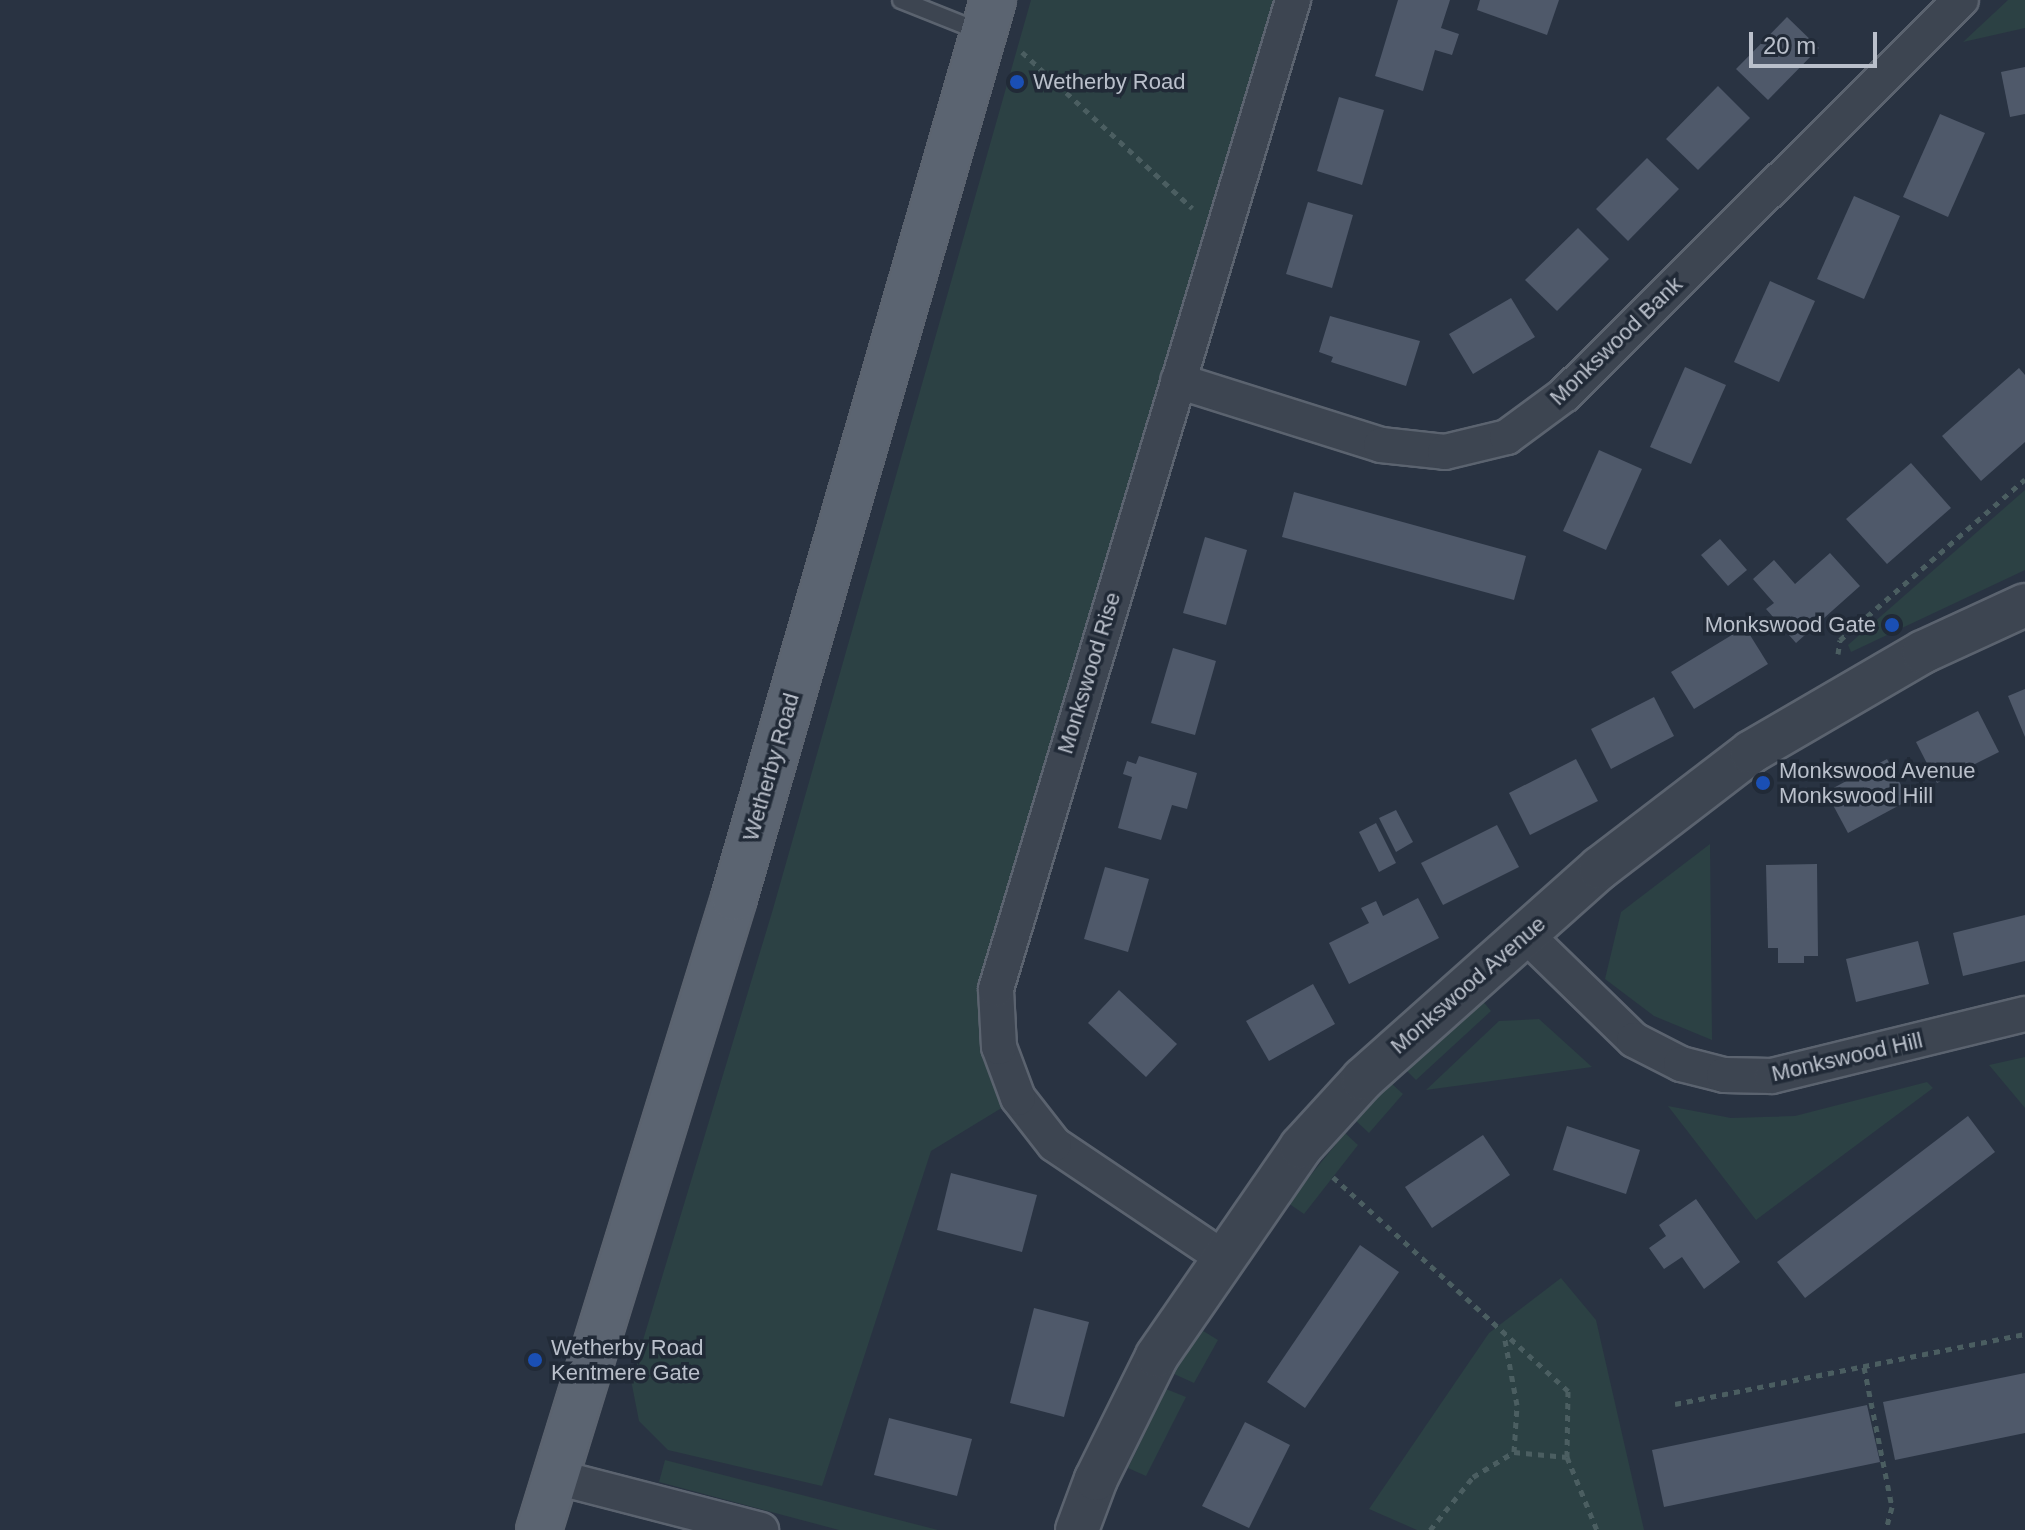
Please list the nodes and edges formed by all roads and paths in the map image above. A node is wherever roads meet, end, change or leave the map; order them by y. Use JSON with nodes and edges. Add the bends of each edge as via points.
{"nodes":[{"id":1,"x":901,"y":0,"type":"edge"},
{"id":2,"x":1293,"y":0,"type":"edge"},
{"id":3,"x":1961,"y":0,"type":"edge"},
{"id":4,"x":987,"y":17,"type":"edge"},
{"id":5,"x":1222,"y":235,"type":"junction"},
{"id":6,"x":1178,"y":381,"type":"junction"},
{"id":7,"x":2025,"y":479,"type":"edge"},
{"id":8,"x":2025,"y":605,"type":"edge"},
{"id":9,"x":1830,"y":703,"type":"junction"},
{"id":10,"x":1525,"y":934,"type":"junction"},
{"id":11,"x":2025,"y":1014,"type":"edge"},
{"id":12,"x":1301,"y":1147,"type":"junction"},
{"id":13,"x":1222,"y":1257,"type":"junction"},
{"id":14,"x":1504,"y":1333,"type":"junction"},
{"id":15,"x":2025,"y":1334,"type":"edge"},
{"id":16,"x":1864,"y":1367,"type":"junction"},
{"id":17,"x":1675,"y":1404,"type":"dead end"},
{"id":18,"x":1514,"y":1452,"type":"junction"},
{"id":19,"x":1567,"y":1457,"type":"junction"},
{"id":20,"x":556,"y":1477,"type":"junction"},
{"id":21,"x":539,"y":1530,"type":"edge"},
{"id":22,"x":761,"y":1530,"type":"edge"},
{"id":23,"x":1077,"y":1530,"type":"edge"},
{"id":24,"x":1430,"y":1530,"type":"edge"},
{"id":25,"x":1597,"y":1530,"type":"edge"},
{"id":26,"x":1886,"y":1530,"type":"edge"}],
"edges":[{"from":1,"to":4,"type":"lane"},
{"from":2,"to":5,"type":"street","name":"Monkswood Rise"},
{"from":3,"to":6,"type":"street","name":"Monkswood Bank","via":[[1564,395],[1507,437],[1445,452],[1381,445]]},
{"from":4,"to":5,"type":"path"},
{"from":4,"to":20,"type":"main road","name":"Wetherby Road","via":[[734,898]]},
{"from":5,"to":6,"type":"street","name":"Monkswood Rise"},
{"from":6,"to":13,"type":"street","name":"Monkswood Rise","via":[[996,989],[999,1047],[1018,1098],[1054,1144]]},
{"from":7,"to":9,"type":"path","via":[[1840,640]]},
{"from":8,"to":9,"type":"street","name":"Monkswood Avenue"},
{"from":9,"to":10,"type":"street","name":"Monkswood Avenue","via":[[1674,810]]},
{"from":10,"to":11,"type":"street","name":"Monkswood Hill","via":[[1634,1040],[1681,1064],[1724,1075],[1772,1076]]},
{"from":10,"to":12,"type":"street","name":"Monkswood Avenue","via":[[1372,1070]]},
{"from":12,"to":13,"type":"street","name":"Monkswood Avenue"},
{"from":12,"to":14,"type":"path"},
{"from":13,"to":23,"type":"street","name":"Monkswood Avenue","via":[[1157,1356],[1096,1479]]},
{"from":14,"to":18,"type":"path","via":[[1517,1405]]},
{"from":14,"to":19,"type":"path","via":[[1568,1391]]},
{"from":15,"to":16,"type":"path"},
{"from":16,"to":17,"type":"path"},
{"from":16,"to":26,"type":"path","via":[[1892,1507]]},
{"from":18,"to":19,"type":"path"},
{"from":18,"to":24,"type":"path","via":[[1473,1477]]},
{"from":19,"to":25,"type":"path"},
{"from":20,"to":21,"type":"main road","name":"Wetherby Road"},
{"from":20,"to":22,"type":"street"}]}
